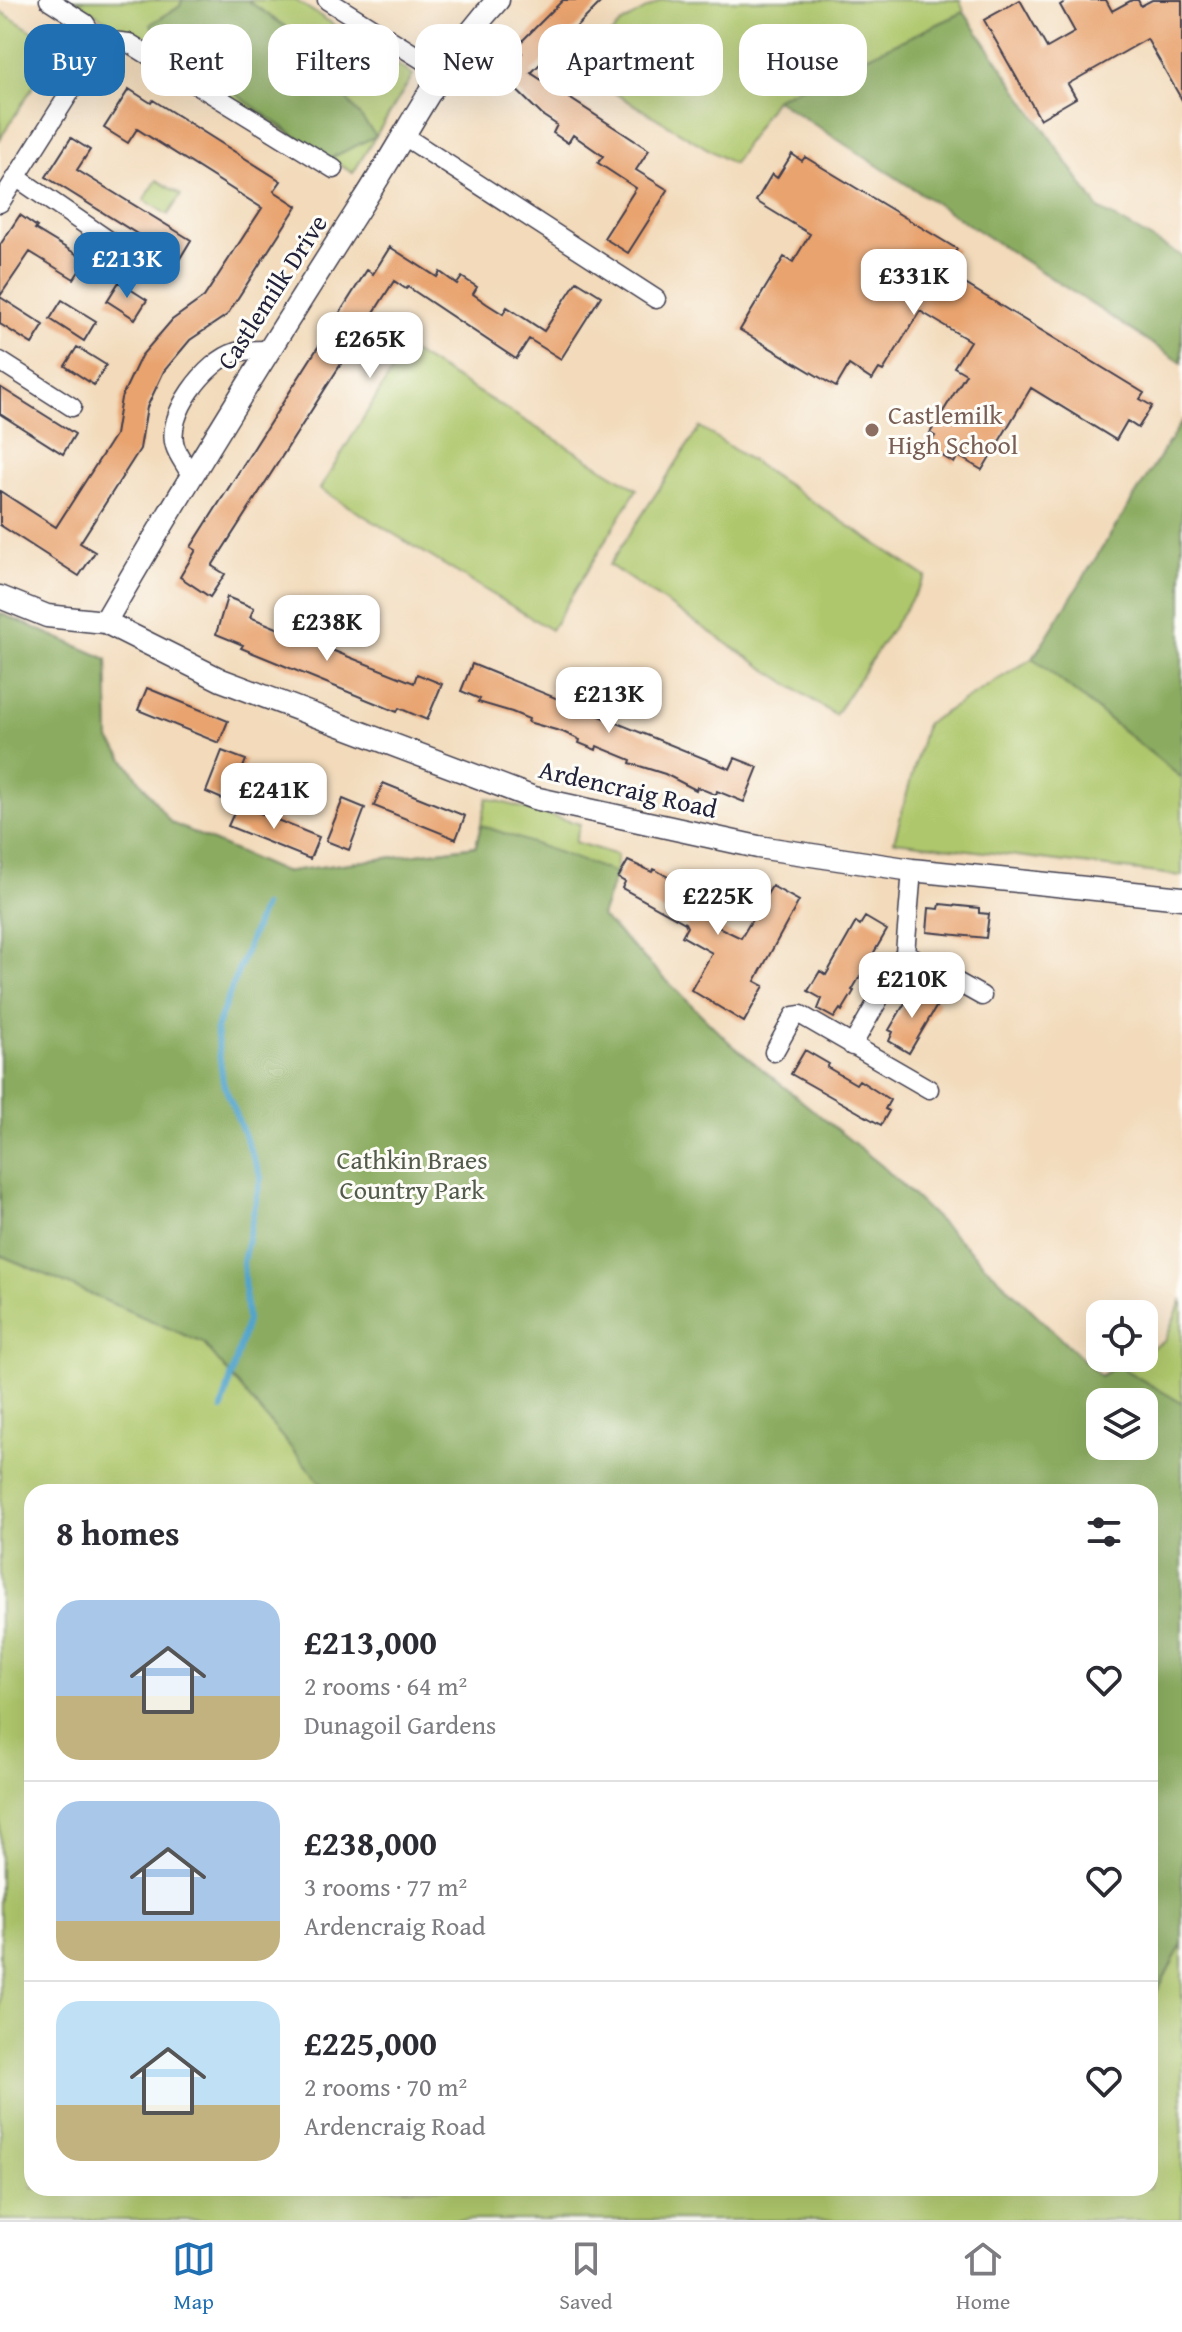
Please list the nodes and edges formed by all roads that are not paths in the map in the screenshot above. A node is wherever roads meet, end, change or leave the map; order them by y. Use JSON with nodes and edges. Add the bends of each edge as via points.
{"nodes":[{"id":1,"x":49,"y":0,"type":"edge"},
{"id":2,"x":327,"y":0,"type":"edge"},
{"id":3,"x":498,"y":0,"type":"edge"},
{"id":4,"x":86,"y":24,"type":"edge"},
{"id":5,"x":479,"y":24,"type":"edge"},
{"id":6,"x":125,"y":43,"type":"edge"},
{"id":7,"x":415,"y":55,"type":"edge"},
{"id":8,"x":68,"y":96,"type":"edge"},
{"id":9,"x":428,"y":96,"type":"edge"},
{"id":10,"x":404,"y":136,"type":"junction"},
{"id":11,"x":334,"y":169,"type":"dead end"},
{"id":12,"x":16,"y":177,"type":"junction"},
{"id":13,"x":0,"y":203,"type":"edge"},
{"id":14,"x":156,"y":273,"type":"dead end"},
{"id":15,"x":656,"y":299,"type":"dead end"},
{"id":16,"x":267,"y":350,"type":"junction"},
{"id":17,"x":0,"y":361,"type":"edge"},
{"id":18,"x":72,"y":407,"type":"dead end"},
{"id":19,"x":190,"y":474,"type":"junction"},
{"id":20,"x":0,"y":597,"type":"edge"},
{"id":21,"x":105,"y":622,"type":"junction"},
{"id":22,"x":912,"y":870,"type":"junction"},
{"id":23,"x":1182,"y":898,"type":"edge"},
{"id":24,"x":905,"y":953,"type":"junction"},
{"id":25,"x":982,"y":996,"type":"dead end"},
{"id":26,"x":852,"y":1046,"type":"junction"},
{"id":27,"x":774,"y":1052,"type":"dead end"},
{"id":28,"x":929,"y":1089,"type":"dead end"}],
"edges":[{"from":1,"to":4,"type":"street"},
{"from":2,"to":7,"type":"street"},
{"from":3,"to":5,"type":"street","name":"Castlemilk Drive"},
{"from":6,"to":11,"type":"street"},
{"from":8,"to":12,"type":"street"},
{"from":9,"to":10,"type":"street","name":"Castlemilk Drive"},
{"from":10,"to":15,"type":"street"},
{"from":10,"to":16,"type":"street","name":"Castlemilk Drive"},
{"from":12,"to":13,"type":"street"},
{"from":12,"to":14,"type":"street"},
{"from":16,"to":19,"type":"street","name":"Castlemilk Drive"},
{"from":16,"to":19,"type":"street","via":[[235,353],[212,364],[192,388],[177,416],[174,445]]},
{"from":17,"to":18,"type":"street"},
{"from":19,"to":21,"type":"street","name":"Castlemilk Drive"},
{"from":20,"to":21,"type":"street","name":"Ardencraig Road","via":[[47,616]]},
{"from":21,"to":22,"type":"street","name":"Ardencraig Road","via":[[221,680],[534,798],[758,847]]},
{"from":22,"to":23,"type":"street","name":"Ardencraig Road"},
{"from":22,"to":24,"type":"street"},
{"from":24,"to":25,"type":"street"},
{"from":24,"to":26,"type":"street"},
{"from":26,"to":27,"type":"street","via":[[801,1015],[794,1016]]},
{"from":26,"to":28,"type":"street"}]}
